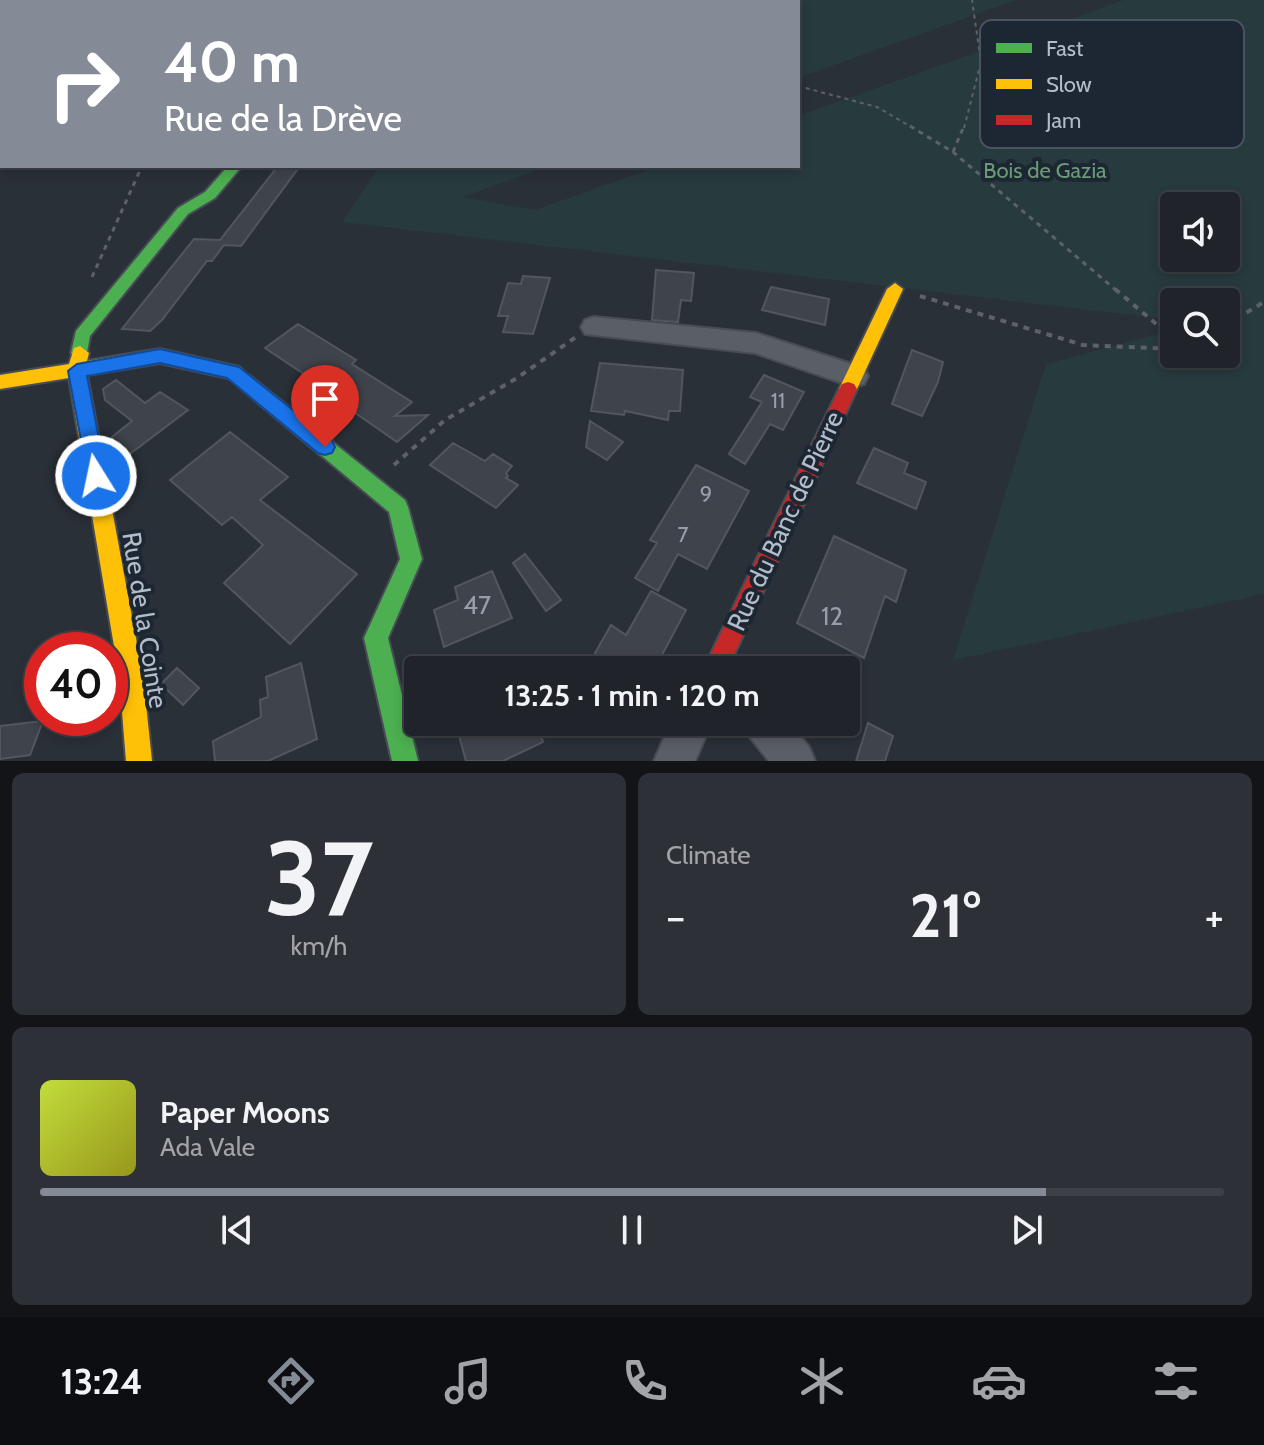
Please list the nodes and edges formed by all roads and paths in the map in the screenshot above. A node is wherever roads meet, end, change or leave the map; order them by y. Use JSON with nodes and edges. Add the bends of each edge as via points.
{"nodes":[{"id":1,"x":972,"y":0,"type":"edge"},
{"id":2,"x":980,"y":55,"type":"edge"},
{"id":3,"x":980,"y":66,"type":"edge"},
{"id":4,"x":800,"y":87,"type":"edge"},
{"id":5,"x":953,"y":152,"type":"junction"},
{"id":6,"x":141,"y":168,"type":"edge"},
{"id":7,"x":233,"y":168,"type":"edge"},
{"id":8,"x":88,"y":287,"type":"dead end"},
{"id":9,"x":895,"y":289,"type":"joint"},
{"id":10,"x":1264,"y":302,"type":"edge"},
{"id":11,"x":1240,"y":317,"type":"edge"},
{"id":12,"x":594,"y":327,"type":"joint"},
{"id":13,"x":1160,"y":327,"type":"edge"},
{"id":14,"x":1160,"y":348,"type":"edge"},
{"id":15,"x":77,"y":371,"type":"junction"},
{"id":16,"x":854,"y":376,"type":"junction"},
{"id":17,"x":0,"y":382,"type":"edge"},
{"id":18,"x":371,"y":485,"type":"junction"},
{"id":19,"x":724,"y":656,"type":"edge"},
{"id":20,"x":686,"y":736,"type":"edge"},
{"id":21,"x":774,"y":736,"type":"edge"},
{"id":22,"x":139,"y":761,"type":"edge"},
{"id":23,"x":405,"y":761,"type":"edge"},
{"id":24,"x":674,"y":761,"type":"edge"},
{"id":25,"x":795,"y":761,"type":"edge"}],
"edges":[{"from":1,"to":2,"type":"path"},
{"from":3,"to":5,"type":"path"},
{"from":4,"to":5,"type":"path","via":[[877,107]]},
{"from":5,"to":13,"type":"path"},
{"from":6,"to":8,"type":"path"},
{"from":7,"to":15,"type":"street","name":"Rue de la Cointe","via":[[210,195],[183,211],[82,335]]},
{"from":9,"to":14,"type":"path","via":[[1083,345]]},
{"from":9,"to":16,"type":"street","name":"Rue du Banc de Pierre"},
{"from":10,"to":11,"type":"path"},
{"from":12,"to":16,"type":"street","name":"Rue du Banc de Pierre","via":[[756,343]]},
{"from":12,"to":18,"type":"path","via":[[445,420]]},
{"from":15,"to":17,"type":"street"},
{"from":15,"to":18,"type":"street","via":[[160,356],[233,372]]},
{"from":15,"to":22,"type":"street","name":"Rue de la Cointe","via":[[131,676]]},
{"from":16,"to":19,"type":"street","name":"Rue du Banc de Pierre"},
{"from":18,"to":23,"type":"street","via":[[398,507],[411,559],[376,638]]},
{"from":20,"to":24,"type":"street"},
{"from":21,"to":25,"type":"street"}]}
